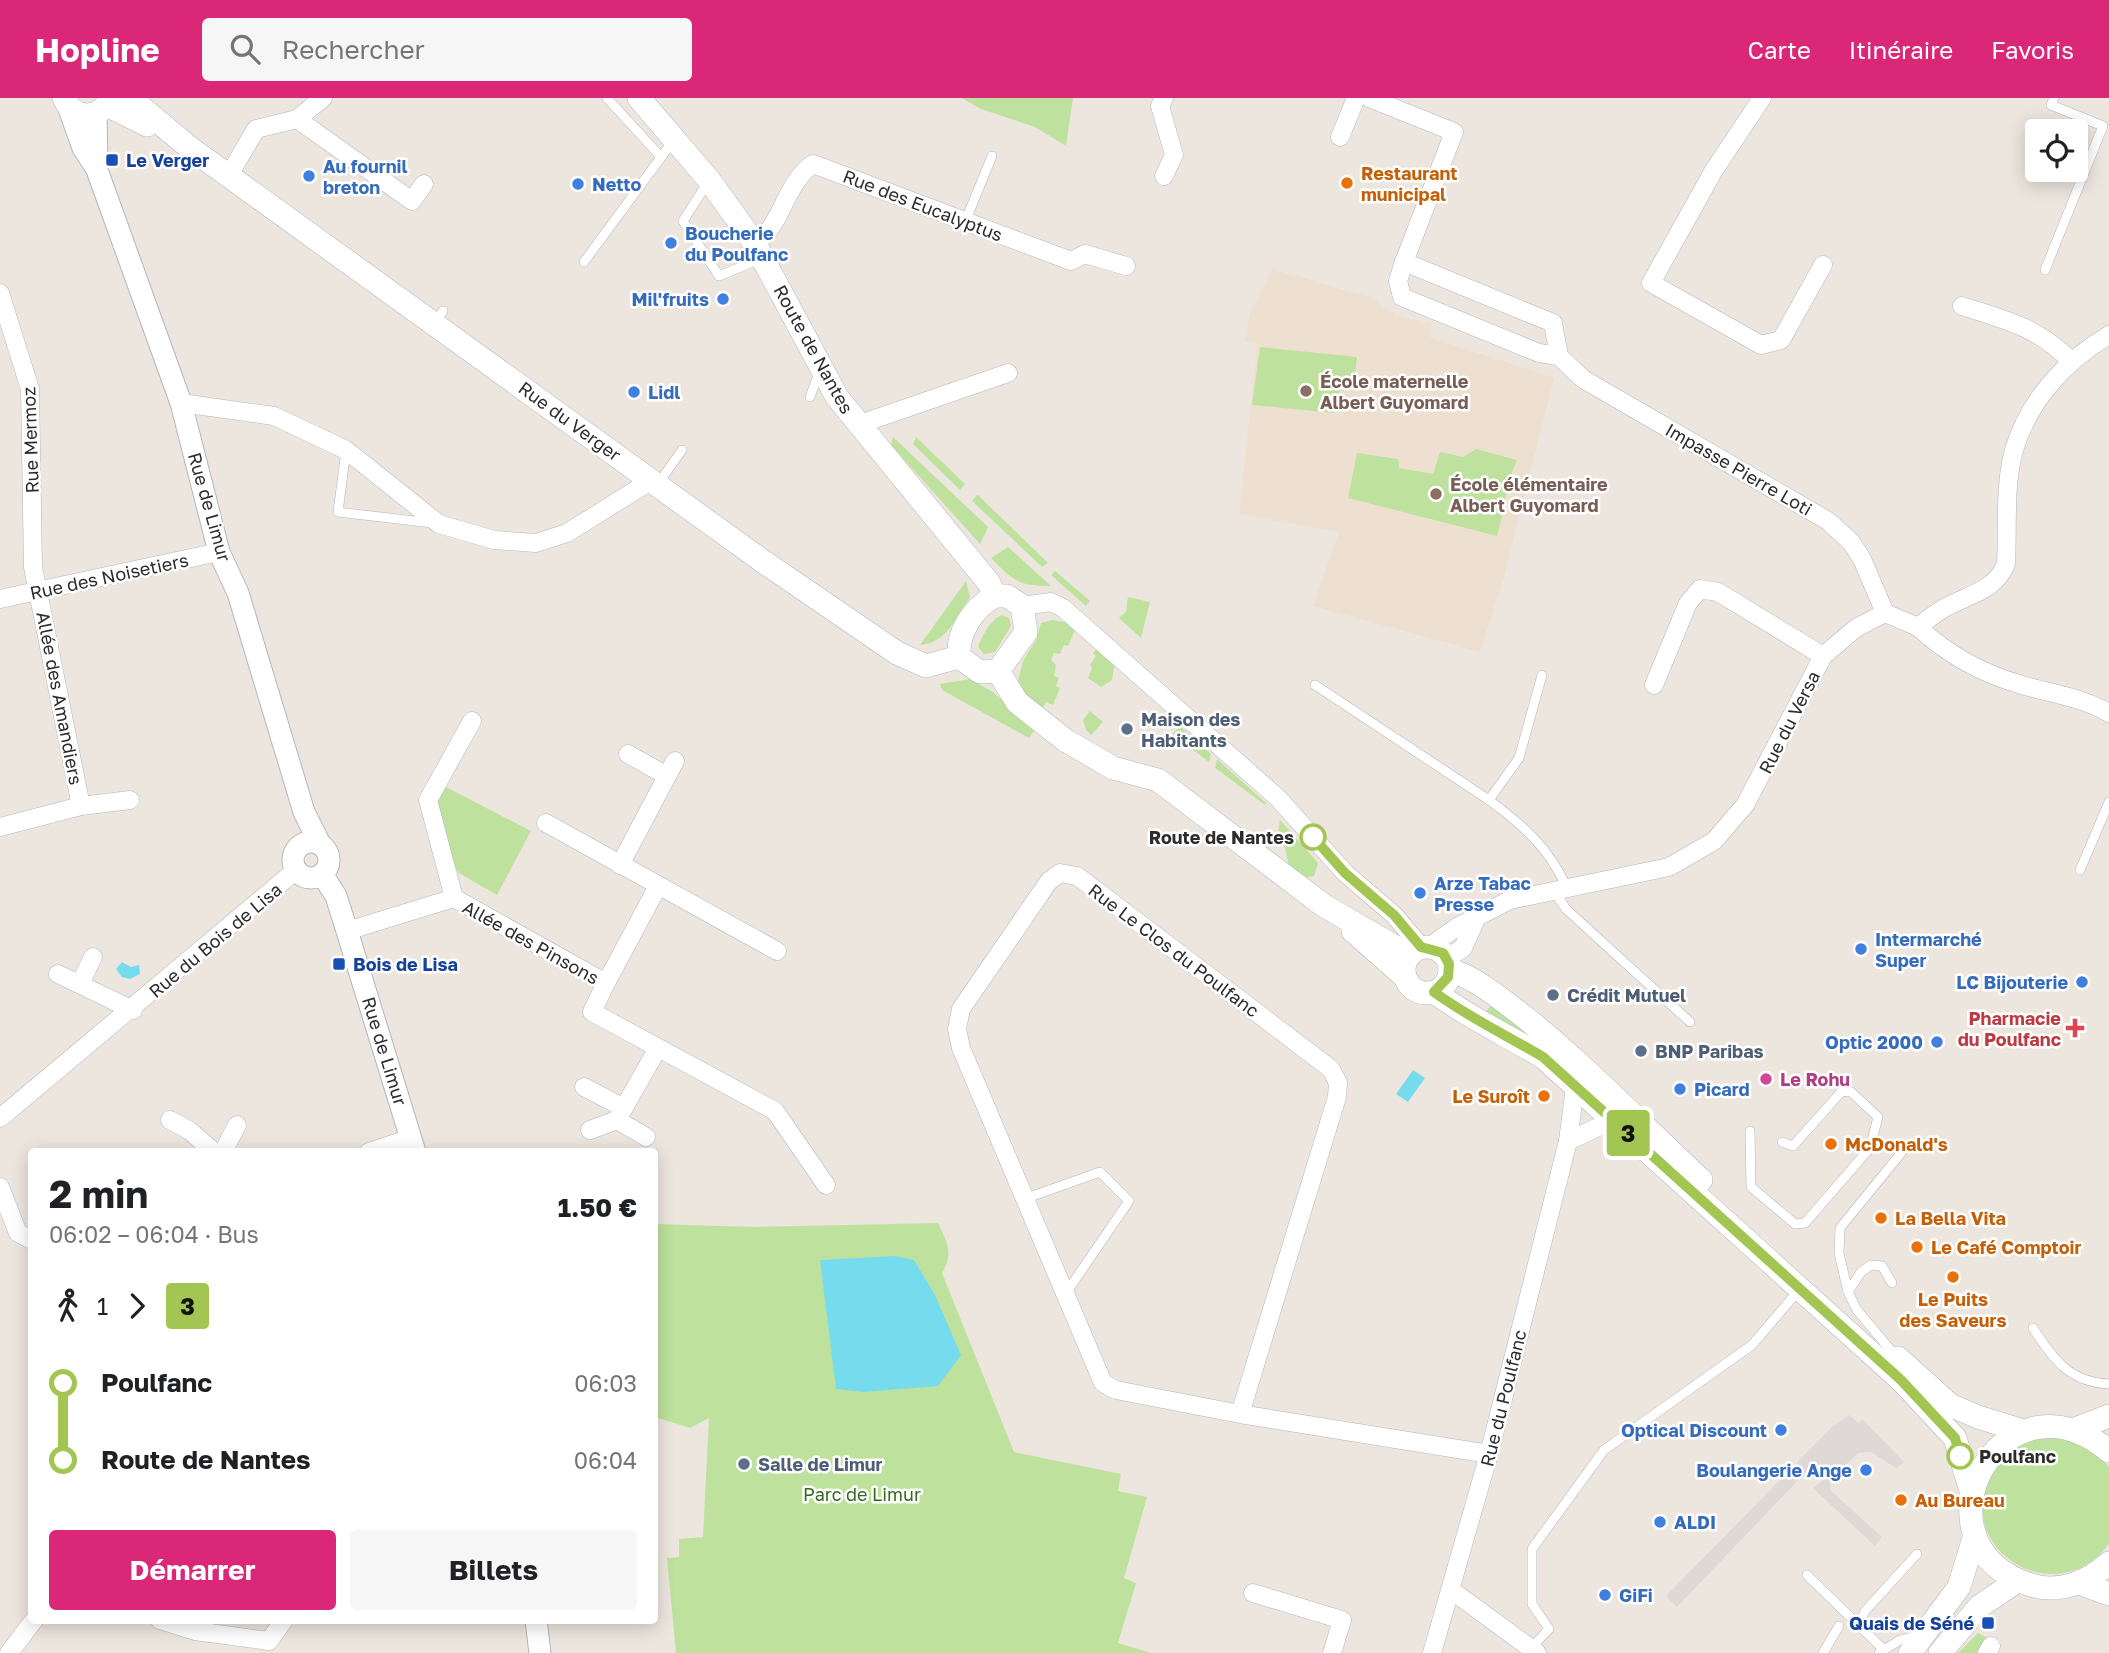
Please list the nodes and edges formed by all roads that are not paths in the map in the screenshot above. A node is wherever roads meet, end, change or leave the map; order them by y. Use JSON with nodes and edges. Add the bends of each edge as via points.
{"nodes":[{"id":1,"x":130,"y":98,"type":"edge"},
{"id":2,"x":323,"y":98,"type":"edge"},
{"id":3,"x":607,"y":98,"type":"edge"},
{"id":4,"x":639,"y":98,"type":"edge"},
{"id":5,"x":1164,"y":98,"type":"edge"},
{"id":6,"x":1356,"y":98,"type":"edge"},
{"id":7,"x":1369,"y":98,"type":"edge"},
{"id":8,"x":1762,"y":98,"type":"edge"},
{"id":9,"x":2053,"y":98,"type":"edge"},
{"id":10,"x":66,"y":102,"type":"edge"},
{"id":11,"x":105,"y":106,"type":"edge"},
{"id":12,"x":297,"y":119,"type":"junction"},
{"id":13,"x":2106,"y":127,"type":"edge"},
{"id":14,"x":1340,"y":137,"type":"dead end"},
{"id":15,"x":190,"y":148,"type":"junction"},
{"id":16,"x":667,"y":148,"type":"junction"},
{"id":17,"x":992,"y":156,"type":"dead end"},
{"id":18,"x":97,"y":170,"type":"junction"},
{"id":19,"x":229,"y":175,"type":"junction"},
{"id":20,"x":1164,"y":176,"type":"dead end"},
{"id":21,"x":709,"y":180,"type":"junction"},
{"id":22,"x":424,"y":184,"type":"dead end"},
{"id":23,"x":965,"y":222,"type":"junction"},
{"id":24,"x":759,"y":251,"type":"junction"},
{"id":25,"x":584,"y":262,"type":"dead end"},
{"id":26,"x":1404,"y":262,"type":"junction"},
{"id":27,"x":1823,"y":265,"type":"dead end"},
{"id":28,"x":1126,"y":266,"type":"dead end"},
{"id":29,"x":2045,"y":270,"type":"dead end"},
{"id":30,"x":0,"y":293,"type":"edge"},
{"id":31,"x":1962,"y":306,"type":"dead end"},
{"id":32,"x":2109,"y":335,"type":"edge"},
{"id":33,"x":1559,"y":356,"type":"junction"},
{"id":34,"x":2071,"y":361,"type":"junction"},
{"id":35,"x":821,"y":369,"type":"junction"},
{"id":36,"x":1008,"y":373,"type":"dead end"},
{"id":37,"x":810,"y":397,"type":"dead end"},
{"id":38,"x":181,"y":403,"type":"junction"},
{"id":39,"x":857,"y":425,"type":"junction"},
{"id":40,"x":346,"y":450,"type":"junction"},
{"id":41,"x":682,"y":450,"type":"dead end"},
{"id":42,"x":655,"y":482,"type":"junction"},
{"id":43,"x":439,"y":524,"type":"junction"},
{"id":44,"x":219,"y":552,"type":"junction"},
{"id":45,"x":38,"y":590,"type":"junction"},
{"id":46,"x":995,"y":596,"type":"junction"},
{"id":47,"x":0,"y":599,"type":"edge"},
{"id":48,"x":1021,"y":606,"type":"junction"},
{"id":49,"x":1885,"y":613,"type":"junction"},
{"id":50,"x":1918,"y":627,"type":"junction"},
{"id":51,"x":1823,"y":656,"type":"junction"},
{"id":52,"x":959,"y":657,"type":"junction"},
{"id":53,"x":998,"y":671,"type":"junction"},
{"id":54,"x":1542,"y":675,"type":"dead end"},
{"id":55,"x":1315,"y":685,"type":"dead end"},
{"id":56,"x":1654,"y":685,"type":"dead end"},
{"id":57,"x":2109,"y":713,"type":"edge"},
{"id":58,"x":472,"y":721,"type":"dead end"},
{"id":59,"x":628,"y":754,"type":"dead end"},
{"id":60,"x":130,"y":800,"type":"dead end"},
{"id":61,"x":1489,"y":800,"type":"junction"},
{"id":62,"x":2109,"y":802,"type":"edge"},
{"id":63,"x":81,"y":806,"type":"junction"},
{"id":64,"x":546,"y":824,"type":"dead end"},
{"id":65,"x":0,"y":827,"type":"edge"},
{"id":66,"x":310,"y":844,"type":"junction"},
{"id":67,"x":620,"y":864,"type":"junction"},
{"id":68,"x":296,"y":870,"type":"junction"},
{"id":69,"x":2080,"y":870,"type":"dead end"},
{"id":70,"x":322,"y":874,"type":"junction"},
{"id":71,"x":658,"y":886,"type":"junction"},
{"id":72,"x":1560,"y":890,"type":"junction"},
{"id":73,"x":454,"y":898,"type":"junction"},
{"id":74,"x":347,"y":931,"type":"junction"},
{"id":75,"x":777,"y":951,"type":"dead end"},
{"id":76,"x":93,"y":957,"type":"dead end"},
{"id":77,"x":1427,"y":959,"type":"junction"},
{"id":78,"x":58,"y":974,"type":"dead end"},
{"id":79,"x":80,"y":984,"type":"junction"},
{"id":80,"x":606,"y":984,"type":"junction"},
{"id":81,"x":1434,"y":992,"type":"junction"},
{"id":82,"x":133,"y":1010,"type":"junction"},
{"id":83,"x":1690,"y":1022,"type":"dead end"},
{"id":84,"x":657,"y":1048,"type":"junction"},
{"id":85,"x":584,"y":1087,"type":"dead end"},
{"id":86,"x":1575,"y":1087,"type":"junction"},
{"id":87,"x":620,"y":1114,"type":"junction"},
{"id":88,"x":0,"y":1118,"type":"edge"},
{"id":89,"x":170,"y":1120,"type":"dead end"},
{"id":90,"x":1613,"y":1120,"type":"junction"},
{"id":91,"x":237,"y":1125,"type":"dead end"},
{"id":92,"x":590,"y":1130,"type":"dead end"},
{"id":93,"x":1750,"y":1131,"type":"dead end"},
{"id":94,"x":646,"y":1137,"type":"dead end"},
{"id":95,"x":1568,"y":1141,"type":"junction"},
{"id":96,"x":1782,"y":1142,"type":"dead end"},
{"id":97,"x":190,"y":1144,"type":"edge"},
{"id":98,"x":413,"y":1145,"type":"edge"},
{"id":99,"x":225,"y":1148,"type":"edge"},
{"id":100,"x":394,"y":1148,"type":"edge"},
{"id":101,"x":1902,"y":1152,"type":"dead end"},
{"id":102,"x":826,"y":1185,"type":"dead end"},
{"id":103,"x":0,"y":1187,"type":"edge"},
{"id":104,"x":1024,"y":1199,"type":"junction"},
{"id":105,"x":28,"y":1238,"type":"edge"},
{"id":106,"x":1892,"y":1283,"type":"dead end"},
{"id":107,"x":1800,"y":1289,"type":"junction"},
{"id":108,"x":1848,"y":1292,"type":"junction"},
{"id":109,"x":1065,"y":1296,"type":"junction"},
{"id":110,"x":2033,"y":1328,"type":"dead end"},
{"id":111,"x":1892,"y":1353,"type":"junction"},
{"id":112,"x":2109,"y":1384,"type":"edge"},
{"id":113,"x":1240,"y":1414,"type":"junction"},
{"id":114,"x":2109,"y":1416,"type":"edge"},
{"id":115,"x":2073,"y":1430,"type":"junction"},
{"id":116,"x":2023,"y":1431,"type":"junction"},
{"id":117,"x":2109,"y":1451,"type":"edge"},
{"id":118,"x":1489,"y":1454,"type":"junction"},
{"id":119,"x":1971,"y":1492,"type":"junction"},
{"id":120,"x":1975,"y":1535,"type":"junction"},
{"id":121,"x":1917,"y":1554,"type":"dead end"},
{"id":122,"x":2109,"y":1563,"type":"edge"},
{"id":123,"x":1807,"y":1575,"type":"dead end"},
{"id":124,"x":2017,"y":1581,"type":"junction"},
{"id":125,"x":2079,"y":1583,"type":"junction"},
{"id":126,"x":1451,"y":1590,"type":"junction"},
{"id":127,"x":1254,"y":1593,"type":"dead end"},
{"id":128,"x":2109,"y":1594,"type":"edge"},
{"id":129,"x":31,"y":1624,"type":"edge"},
{"id":130,"x":173,"y":1624,"type":"edge"},
{"id":131,"x":281,"y":1624,"type":"edge"},
{"id":132,"x":536,"y":1624,"type":"edge"},
{"id":133,"x":1858,"y":1625,"type":"junction"},
{"id":134,"x":1839,"y":1626,"type":"dead end"},
{"id":135,"x":1924,"y":1634,"type":"junction"},
{"id":136,"x":1534,"y":1651,"type":"edge"},
{"id":137,"x":1882,"y":1651,"type":"edge"},
{"id":138,"x":9,"y":1653,"type":"edge"},
{"id":139,"x":540,"y":1653,"type":"edge"},
{"id":140,"x":1332,"y":1653,"type":"edge"},
{"id":141,"x":1432,"y":1653,"type":"edge"},
{"id":142,"x":1823,"y":1653,"type":"edge"},
{"id":143,"x":1910,"y":1653,"type":"edge"},
{"id":144,"x":1940,"y":1653,"type":"edge"}],
"edges":[{"from":1,"to":15,"type":"main road","name":"Rue du Verger"},
{"from":2,"to":12,"type":"street"},
{"from":3,"to":16,"type":"lane"},
{"from":4,"to":16,"type":"main road","name":"Route de Nantes"},
{"from":5,"to":20,"type":"street","via":[[1160,106],[1174,155]]},
{"from":6,"to":14,"type":"street"},
{"from":7,"to":26,"type":"street","name":"Impasse Pierre Loti","via":[[1454,132]]},
{"from":8,"to":27,"type":"street","via":[[1714,170],[1651,283],[1762,345],[1781,340]]},
{"from":9,"to":13,"type":"lane","via":[[2051,105]]},
{"from":10,"to":11,"type":"main road","name":"Rue du Verger","via":[[81,115]]},
{"from":10,"to":18,"type":"street","name":"Rue de Limur","via":[[83,148]]},
{"from":11,"to":15,"type":"main road","name":"Rue du Verger"},
{"from":11,"to":18,"type":"street","name":"Rue de Limur"},
{"from":12,"to":19,"type":"street","via":[[256,129]]},
{"from":12,"to":22,"type":"street","via":[[412,201]]},
{"from":13,"to":29,"type":"lane"},
{"from":15,"to":19,"type":"main road","name":"Rue du Verger"},
{"from":16,"to":21,"type":"main road","name":"Route de Nantes"},
{"from":16,"to":25,"type":"lane"},
{"from":17,"to":23,"type":"lane"},
{"from":18,"to":38,"type":"street","name":"Rue de Limur"},
{"from":19,"to":42,"type":"main road","name":"Rue du Verger","via":[[439,317]]},
{"from":21,"to":24,"type":"main road","name":"Route de Nantes"},
{"from":21,"to":24,"type":"lane","via":[[683,221],[719,276]]},
{"from":23,"to":24,"type":"street","name":"Rue des Eucalyptus","via":[[813,164],[802,171]]},
{"from":23,"to":28,"type":"street","name":"Rue des Eucalyptus","via":[[1071,261],[1085,254]]},
{"from":24,"to":35,"type":"main road","name":"Route de Nantes"},
{"from":26,"to":33,"type":"street","via":[[1553,323]]},
{"from":26,"to":33,"type":"street","name":"Impasse Pierre Loti","via":[[1398,281],[1402,297],[1539,353]]},
{"from":30,"to":45,"type":"street","name":"Rue Mermoz","via":[[30,389],[33,567]]},
{"from":31,"to":34,"type":"street","via":[[2022,325],[2050,340]]},
{"from":32,"to":34,"type":"street"},
{"from":33,"to":49,"type":"street","name":"Impasse Pierre Loti","via":[[1601,391],[1828,522],[1862,559]]},
{"from":34,"to":50,"type":"street","via":[[2045,390],[2014,452],[2003,571],[1988,587]]},
{"from":35,"to":37,"type":"lane"},
{"from":35,"to":39,"type":"main road","name":"Route de Nantes"},
{"from":36,"to":39,"type":"street"},
{"from":38,"to":40,"type":"street","via":[[274,416]]},
{"from":38,"to":44,"type":"street","name":"Rue de Limur"},
{"from":39,"to":46,"type":"main road","name":"Route de Nantes"},
{"from":40,"to":43,"type":"street"},
{"from":40,"to":43,"type":"lane","via":[[338,512]]},
{"from":41,"to":42,"type":"lane"},
{"from":42,"to":43,"type":"street","via":[[567,534],[536,543],[494,540]]},
{"from":42,"to":52,"type":"main road","name":"Rue du Verger","via":[[897,653],[926,666]]},
{"from":44,"to":45,"type":"street","name":"Rue des Noisetiers"},
{"from":44,"to":66,"type":"street","name":"Rue de Limur","via":[[238,593],[304,812],[311,821]]},
{"from":45,"to":47,"type":"street","name":"Rue des Noisetiers"},
{"from":45,"to":63,"type":"street","name":"Allée des Amandiers"},
{"from":46,"to":48,"type":"main road","via":[[1007,596]]},
{"from":46,"to":52,"type":"main road","via":[[983,603],[962,634]]},
{"from":48,"to":53,"type":"main road","via":[[1026,632]]},
{"from":48,"to":77,"type":"street","via":[[1051,602],[1073,617],[1270,791],[1345,873],[1394,915]]},
{"from":49,"to":50,"type":"street"},
{"from":49,"to":51,"type":"street","name":"Rue du Versa","via":[[1856,628]]},
{"from":50,"to":57,"type":"street","via":[[1949,652],[1999,677],[2084,699]]},
{"from":51,"to":56,"type":"street","via":[[1718,592],[1700,589],[1688,603]]},
{"from":51,"to":72,"type":"street","name":"Rue du Versa","via":[[1745,805],[1714,841],[1669,867]]},
{"from":52,"to":53,"type":"main road","via":[[980,672]]},
{"from":53,"to":77,"type":"main road","via":[[1017,702],[1065,740],[1113,768],[1158,780],[1336,914]]},
{"from":54,"to":61,"type":"lane","via":[[1519,758]]},
{"from":55,"to":61,"type":"lane"},
{"from":58,"to":73,"type":"street","via":[[428,800]]},
{"from":59,"to":67,"type":"street","via":[[671,768]]},
{"from":60,"to":63,"type":"street"},
{"from":61,"to":72,"type":"lane","via":[[1543,845],[1556,863]]},
{"from":62,"to":69,"type":"lane"},
{"from":63,"to":65,"type":"street","name":"Allée des Amandiers"},
{"from":64,"to":67,"type":"street"},
{"from":66,"to":68,"type":"street","via":[[292,859]]},
{"from":66,"to":70,"type":"street","name":"Rue de Limur","via":[[329,858]]},
{"from":67,"to":71,"type":"street"},
{"from":68,"to":70,"type":"street","via":[[305,877]]},
{"from":68,"to":82,"type":"street","name":"Rue du Bois de Lisa"},
{"from":70,"to":74,"type":"street","name":"Rue de Limur"},
{"from":71,"to":75,"type":"street"},
{"from":71,"to":80,"type":"street"},
{"from":72,"to":77,"type":"street","name":"Rue du Versa","via":[[1510,900],[1476,919],[1463,948]]},
{"from":72,"to":83,"type":"lane","via":[[1566,909]]},
{"from":73,"to":74,"type":"street","name":"Allée des Pinsons"},
{"from":73,"to":80,"type":"street","name":"Allée des Pinsons"},
{"from":74,"to":98,"type":"street","name":"Rue de Limur"},
{"from":76,"to":79,"type":"street"},
{"from":77,"to":81,"type":"main road","via":[[1445,984]]},
{"from":77,"to":81,"type":"main road","via":[[1419,992]]},
{"from":77,"to":111,"type":"main road","via":[[1487,987],[1548,1036]]},
{"from":78,"to":79,"type":"street","name":"Rue du Bois de Lisa"},
{"from":79,"to":82,"type":"street","name":"Rue du Bois de Lisa"},
{"from":80,"to":84,"type":"street","name":"Allée des Pinsons","via":[[592,1012]]},
{"from":81,"to":86,"type":"main road","via":[[1465,1015],[1543,1057]]},
{"from":82,"to":88,"type":"street","name":"Rue du Bois de Lisa"},
{"from":84,"to":87,"type":"street"},
{"from":84,"to":102,"type":"street","name":"Allée des Pinsons","via":[[775,1111]]},
{"from":85,"to":87,"type":"street"},
{"from":86,"to":90,"type":"main road"},
{"from":86,"to":95,"type":"street","name":"Rue du Poulfanc"},
{"from":87,"to":92,"type":"street"},
{"from":87,"to":94,"type":"street"},
{"from":89,"to":97,"type":"street"},
{"from":90,"to":95,"type":"street"},
{"from":90,"to":107,"type":"main road"},
{"from":91,"to":99,"type":"street"},
{"from":93,"to":96,"type":"lane","via":[[1751,1187],[1795,1224],[1805,1223],[1870,1148],[1878,1117],[1851,1092],[1842,1091],[1793,1146]]},
{"from":95,"to":118,"type":"street","name":"Rue du Poulfanc"},
{"from":98,"to":100,"type":"street"},
{"from":101,"to":108,"type":"lane","via":[[1840,1228],[1839,1253]]},
{"from":103,"to":105,"type":"street","via":[[18,1233]]},
{"from":104,"to":109,"type":"street","name":"Rue Le Clos du Poulfanc"},
{"from":104,"to":109,"type":"lane","via":[[1100,1172],[1129,1201]]},
{"from":104,"to":113,"type":"street","name":"Rue Le Clos du Poulfanc","via":[[961,1048],[958,1018],[1049,881],[1068,872],[1331,1069],[1338,1083]]},
{"from":106,"to":108,"type":"lane","via":[[1882,1266],[1871,1265]]},
{"from":107,"to":119,"type":"main road","via":[[1901,1380],[1955,1438]]},
{"from":107,"to":136,"type":"lane","via":[[1752,1345],[1604,1450],[1532,1549],[1532,1604],[1549,1629]]},
{"from":108,"to":111,"type":"lane"},
{"from":109,"to":113,"type":"street","name":"Rue Le Clos du Poulfanc","via":[[1103,1383],[1116,1390]]},
{"from":110,"to":112,"type":"lane","via":[[2061,1367],[2090,1382]]},
{"from":111,"to":116,"type":"main road","via":[[1950,1405]]},
{"from":113,"to":118,"type":"street","name":"Rue Le Clos du Poulfanc"},
{"from":114,"to":115,"type":"main road"},
{"from":115,"to":116,"type":"main road","via":[[2048,1426]]},
{"from":115,"to":117,"type":"main road"},
{"from":116,"to":119,"type":"main road","via":[[1999,1445],[1981,1466]]},
{"from":118,"to":126,"type":"street","name":"Rue du Poulfanc"},
{"from":119,"to":120,"type":"main road"},
{"from":120,"to":124,"type":"main road","via":[[1999,1570]]},
{"from":120,"to":135,"type":"main road","via":[[1959,1587]]},
{"from":121,"to":133,"type":"lane","via":[[1865,1611]]},
{"from":122,"to":125,"type":"main road"},
{"from":123,"to":133,"type":"lane"},
{"from":124,"to":125,"type":"main road","via":[[2048,1587]]},
{"from":124,"to":144,"type":"main road","via":[[1980,1605]]},
{"from":125,"to":128,"type":"main road"},
{"from":126,"to":136,"type":"street"},
{"from":126,"to":141,"type":"street","name":"Rue du Poulfanc"},
{"from":127,"to":140,"type":"street","via":[[1342,1620]]},
{"from":129,"to":138,"type":"street"},
{"from":130,"to":131,"type":"street","via":[[269,1641]]},
{"from":132,"to":139,"type":"street"},
{"from":133,"to":137,"type":"lane"},
{"from":134,"to":142,"type":"lane"},
{"from":135,"to":137,"type":"lane"},
{"from":135,"to":143,"type":"main road"}]}
